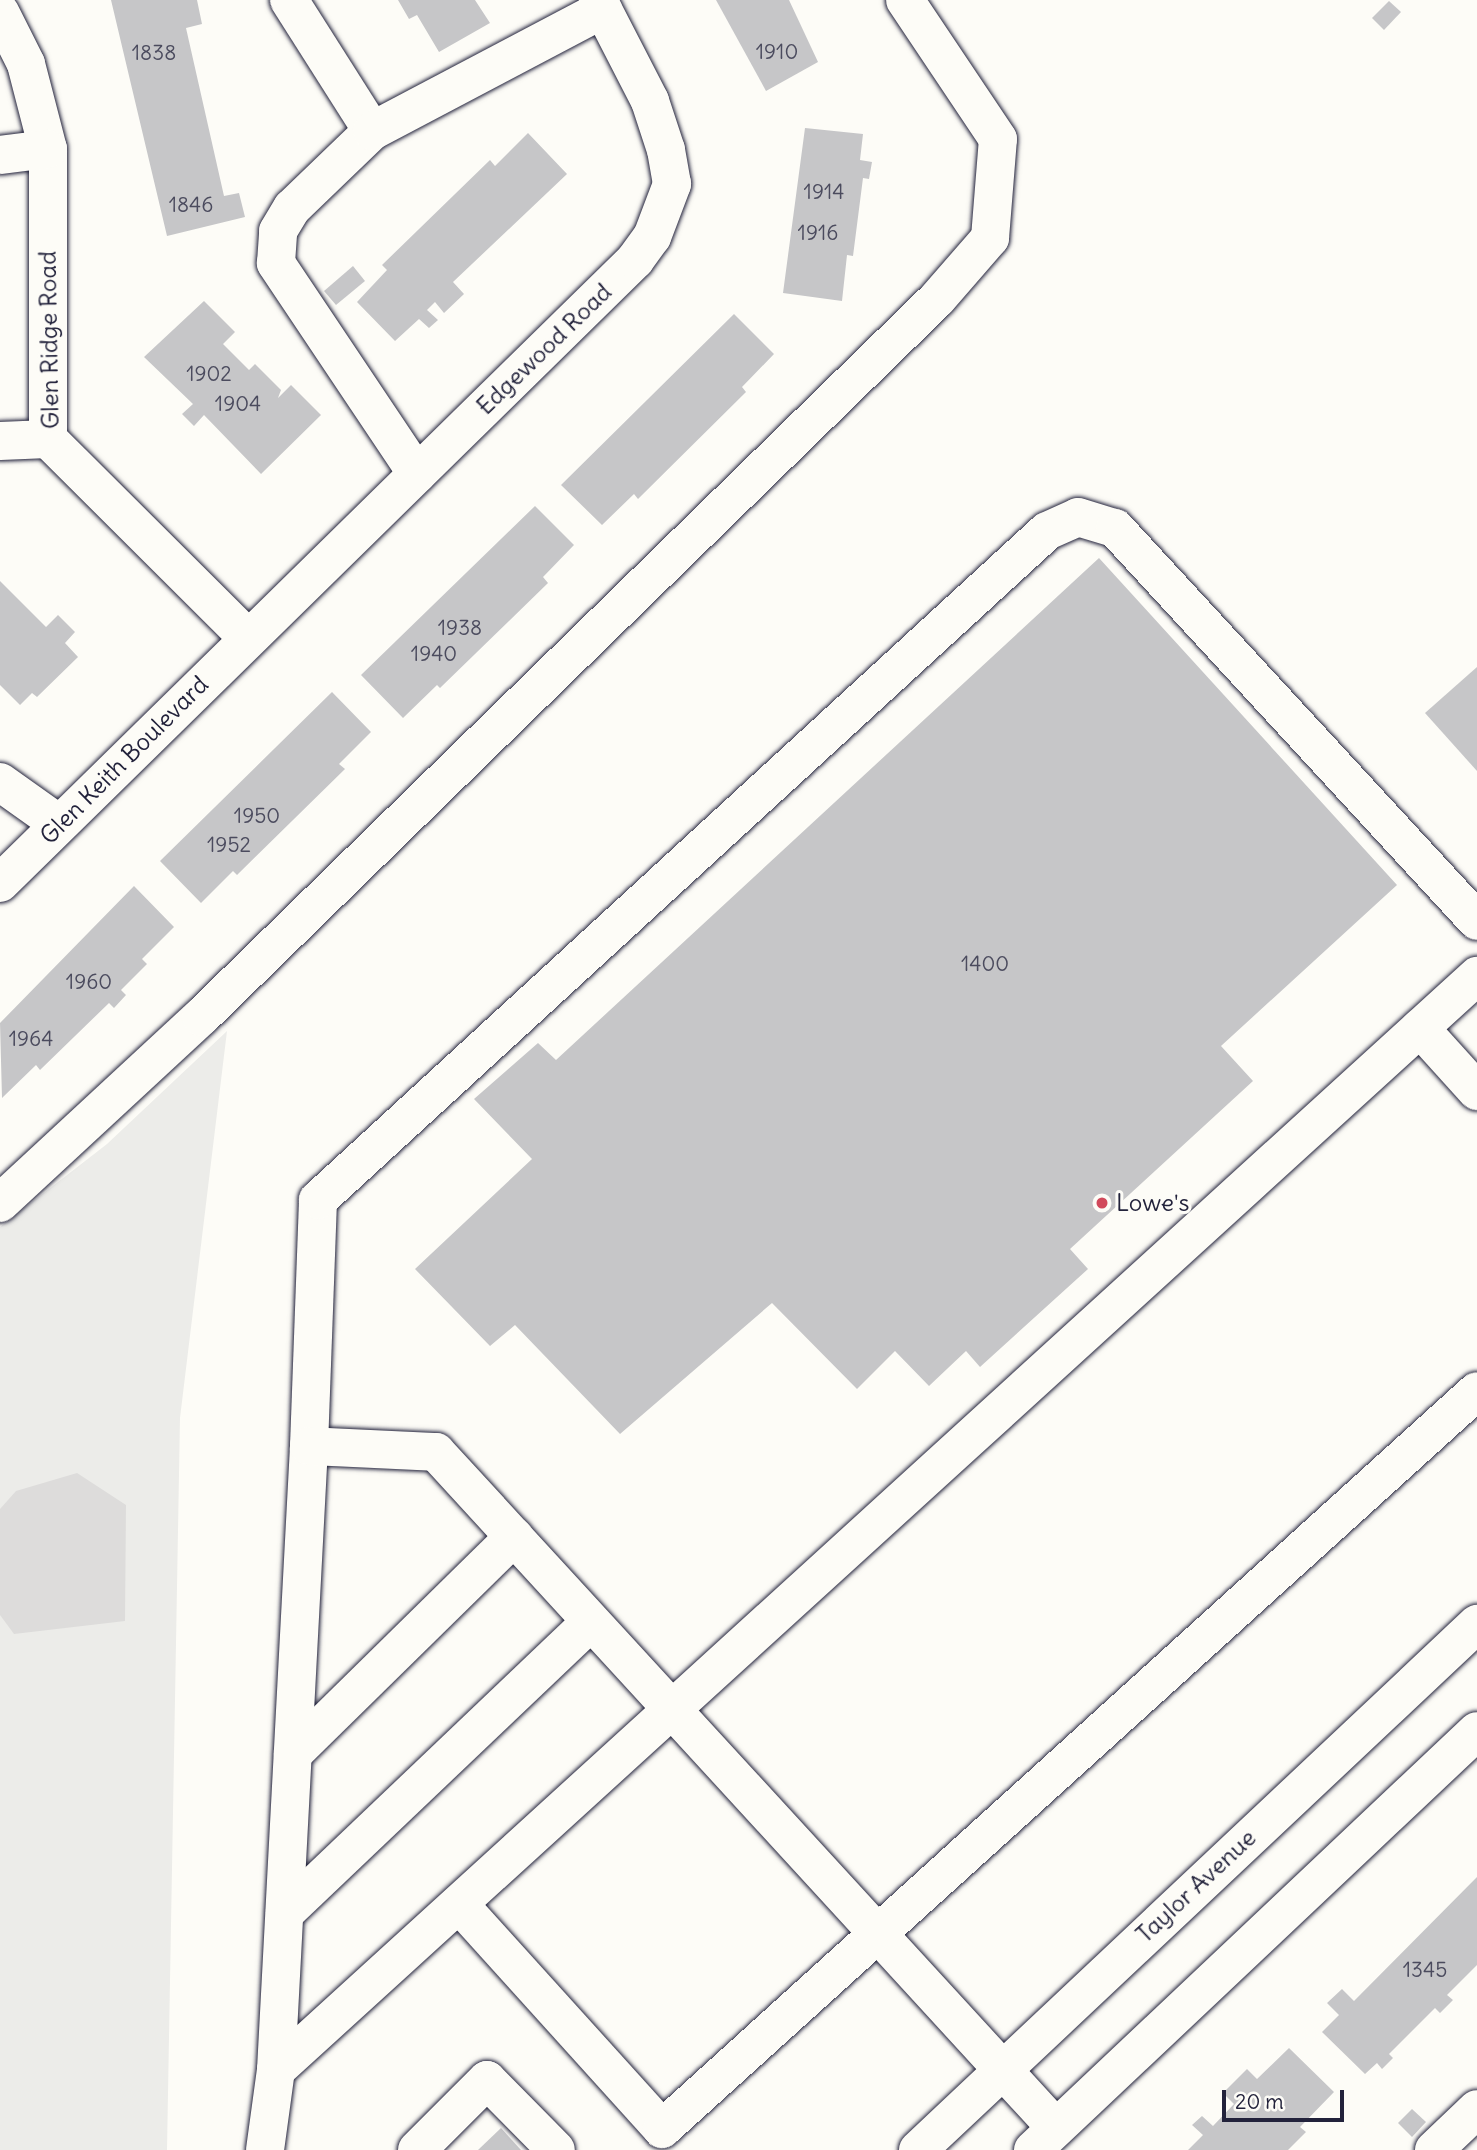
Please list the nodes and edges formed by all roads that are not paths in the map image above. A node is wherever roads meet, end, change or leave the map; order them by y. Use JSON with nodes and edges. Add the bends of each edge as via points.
{"nodes":[{"id":1,"x":289,"y":0,"type":"edge"},
{"id":2,"x":905,"y":0,"type":"edge"},
{"id":3,"x":601,"y":4,"type":"edge"},
{"id":4,"x":0,"y":12,"type":"edge"},
{"id":5,"x":372,"y":131,"type":"junction"},
{"id":6,"x":48,"y":149,"type":"junction"},
{"id":7,"x":0,"y":155,"type":"edge"},
{"id":8,"x":48,"y":439,"type":"junction"},
{"id":9,"x":0,"y":441,"type":"edge"},
{"id":10,"x":416,"y":474,"type":"junction"},
{"id":11,"x":248,"y":638,"type":"junction"},
{"id":12,"x":0,"y":782,"type":"edge"},
{"id":13,"x":59,"y":824,"type":"junction"},
{"id":14,"x":0,"y":884,"type":"edge"},
{"id":15,"x":1477,"y":921,"type":"edge"},
{"id":16,"x":1477,"y":976,"type":"edge"},
{"id":17,"x":1420,"y":1028,"type":"junction"},
{"id":18,"x":1477,"y":1091,"type":"edge"},
{"id":19,"x":0,"y":1203,"type":"edge"},
{"id":20,"x":1477,"y":1391,"type":"edge"},
{"id":21,"x":309,"y":1446,"type":"junction"},
{"id":22,"x":514,"y":1537,"type":"junction"},
{"id":23,"x":591,"y":1622,"type":"junction"},
{"id":24,"x":1477,"y":1624,"type":"edge"},
{"id":25,"x":671,"y":1710,"type":"junction"},
{"id":26,"x":1477,"y":1731,"type":"edge"},
{"id":27,"x":293,"y":1754,"type":"junction"},
{"id":28,"x":458,"y":1904,"type":"junction"},
{"id":29,"x":285,"y":1913,"type":"junction"},
{"id":30,"x":879,"y":1933,"type":"junction"},
{"id":31,"x":1000,"y":2068,"type":"junction"},
{"id":32,"x":276,"y":2070,"type":"junction"},
{"id":33,"x":1477,"y":2109,"type":"edge"},
{"id":34,"x":1044,"y":2139,"type":"edge"},
{"id":35,"x":265,"y":2150,"type":"edge"},
{"id":36,"x":417,"y":2150,"type":"edge"},
{"id":37,"x":556,"y":2150,"type":"edge"},
{"id":38,"x":918,"y":2150,"type":"edge"},
{"id":39,"x":1434,"y":2150,"type":"edge"}],
"edges":[{"from":1,"to":5,"type":"street"},
{"from":2,"to":19,"type":"street","via":[[998,139],[990,238],[937,299],[211,1008]]},
{"from":3,"to":5,"type":"street"},
{"from":3,"to":10,"type":"street","name":"Edgewood Road","via":[[650,101],[666,150],[672,184],[664,216],[635,260]]},
{"from":4,"to":6,"type":"street","name":"Glen Ridge Road","via":[[26,64]]},
{"from":5,"to":10,"type":"street","via":[[292,208],[278,231],[276,263]]},
{"from":6,"to":7,"type":"street"},
{"from":6,"to":8,"type":"street","name":"Glen Ridge Road"},
{"from":8,"to":9,"type":"street"},
{"from":8,"to":11,"type":"street","name":"Glen Ridge Road"},
{"from":10,"to":11,"type":"street","name":"Edgewood Road"},
{"from":11,"to":13,"type":"street","name":"Glen Keith Boulevard"},
{"from":12,"to":13,"type":"street"},
{"from":13,"to":14,"type":"street","name":"Glen Keith Boulevard"},
{"from":15,"to":21,"type":"street","via":[[1115,528],[1079,517],[1047,531],[318,1200]]},
{"from":16,"to":17,"type":"street"},
{"from":17,"to":18,"type":"street"},
{"from":17,"to":25,"type":"street"},
{"from":20,"to":30,"type":"street"},
{"from":21,"to":22,"type":"street","via":[[436,1452]]},
{"from":21,"to":27,"type":"street"},
{"from":22,"to":23,"type":"street"},
{"from":22,"to":27,"type":"street"},
{"from":23,"to":25,"type":"street"},
{"from":23,"to":29,"type":"street"},
{"from":24,"to":31,"type":"street","name":"Taylor Avenue"},
{"from":25,"to":28,"type":"street"},
{"from":25,"to":30,"type":"street"},
{"from":26,"to":34,"type":"street"},
{"from":27,"to":29,"type":"street"},
{"from":28,"to":30,"type":"street","via":[[662,2129]]},
{"from":28,"to":32,"type":"street"},
{"from":29,"to":32,"type":"street"},
{"from":30,"to":31,"type":"street"},
{"from":31,"to":34,"type":"street"},
{"from":31,"to":38,"type":"street","name":"Taylor Avenue"},
{"from":32,"to":35,"type":"street"},
{"from":33,"to":39,"type":"street"},
{"from":36,"to":37,"type":"street","via":[[487,2080]]}]}
